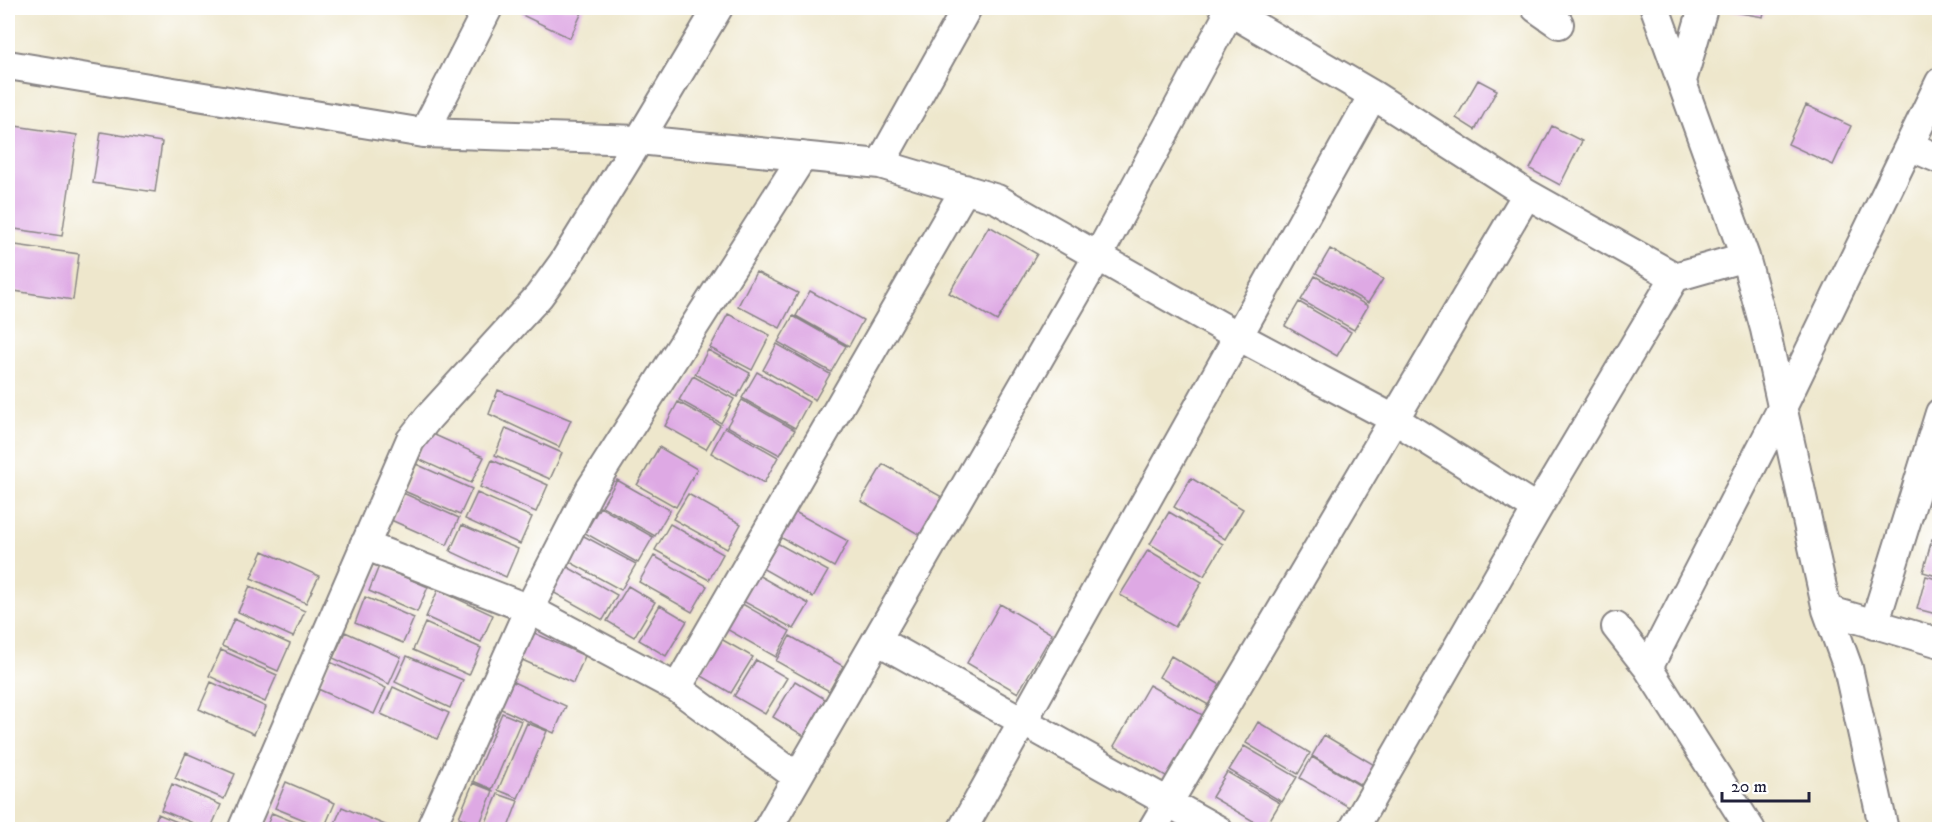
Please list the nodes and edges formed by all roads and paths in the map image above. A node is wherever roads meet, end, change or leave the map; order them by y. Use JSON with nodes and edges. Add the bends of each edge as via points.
{"nodes":[{"id":1,"x":488,"y":8,"type":"edge"},
{"id":2,"x":718,"y":8,"type":"edge"},
{"id":3,"x":967,"y":8,"type":"edge"},
{"id":4,"x":1536,"y":8,"type":"edge"},
{"id":5,"x":1654,"y":8,"type":"edge"},
{"id":6,"x":1703,"y":8,"type":"edge"},
{"id":7,"x":1227,"y":9,"type":"edge"},
{"id":8,"x":1559,"y":24,"type":"dead end"},
{"id":9,"x":8,"y":65,"type":"edge"},
{"id":10,"x":1682,"y":81,"type":"junction"},
{"id":11,"x":1940,"y":82,"type":"edge"},
{"id":12,"x":1373,"y":95,"type":"junction"},
{"id":13,"x":424,"y":133,"type":"junction"},
{"id":14,"x":639,"y":140,"type":"junction"},
{"id":15,"x":1909,"y":146,"type":"junction"},
{"id":16,"x":803,"y":156,"type":"junction"},
{"id":17,"x":1940,"y":159,"type":"edge"},
{"id":18,"x":880,"y":164,"type":"junction"},
{"id":19,"x":964,"y":189,"type":"junction"},
{"id":20,"x":1527,"y":194,"type":"junction"},
{"id":21,"x":1098,"y":256,"type":"junction"},
{"id":22,"x":1745,"y":257,"type":"junction"},
{"id":23,"x":1675,"y":277,"type":"junction"},
{"id":24,"x":1238,"y":336,"type":"junction"},
{"id":25,"x":1782,"y":408,"type":"junction"},
{"id":26,"x":1940,"y":413,"type":"edge"},
{"id":27,"x":1394,"y":419,"type":"junction"},
{"id":28,"x":1537,"y":509,"type":"junction"},
{"id":29,"x":364,"y":545,"type":"junction"},
{"id":30,"x":529,"y":609,"type":"junction"},
{"id":31,"x":1827,"y":610,"type":"junction"},
{"id":32,"x":1874,"y":625,"type":"junction"},
{"id":33,"x":1616,"y":627,"type":"dead end"},
{"id":34,"x":877,"y":640,"type":"junction"},
{"id":35,"x":1940,"y":643,"type":"edge"},
{"id":36,"x":1648,"y":668,"type":"junction"},
{"id":37,"x":677,"y":688,"type":"junction"},
{"id":38,"x":1023,"y":721,"type":"junction"},
{"id":39,"x":797,"y":777,"type":"junction"},
{"id":40,"x":1167,"y":802,"type":"junction"},
{"id":41,"x":242,"y":830,"type":"edge"},
{"id":42,"x":430,"y":830,"type":"edge"},
{"id":43,"x":767,"y":830,"type":"edge"},
{"id":44,"x":962,"y":830,"type":"edge"},
{"id":45,"x":1152,"y":830,"type":"edge"},
{"id":46,"x":1218,"y":830,"type":"edge"},
{"id":47,"x":1353,"y":830,"type":"edge"},
{"id":48,"x":1750,"y":830,"type":"edge"},
{"id":49,"x":1884,"y":830,"type":"edge"}],
"edges":[{"from":1,"to":13,"type":"street"},
{"from":2,"to":14,"type":"street"},
{"from":3,"to":18,"type":"street"},
{"from":4,"to":8,"type":"street"},
{"from":5,"to":10,"type":"street"},
{"from":6,"to":10,"type":"street"},
{"from":7,"to":12,"type":"street"},
{"from":7,"to":21,"type":"street"},
{"from":9,"to":13,"type":"street"},
{"from":10,"to":22,"type":"street"},
{"from":11,"to":15,"type":"street"},
{"from":12,"to":20,"type":"street"},
{"from":12,"to":24,"type":"street"},
{"from":13,"to":14,"type":"street"},
{"from":14,"to":16,"type":"street"},
{"from":14,"to":29,"type":"street","via":[[539,297],[410,441]]},
{"from":15,"to":17,"type":"street"},
{"from":15,"to":25,"type":"street"},
{"from":16,"to":18,"type":"street"},
{"from":16,"to":30,"type":"street","via":[[591,488]]},
{"from":18,"to":19,"type":"street"},
{"from":19,"to":21,"type":"street","via":[[998,199]]},
{"from":19,"to":37,"type":"street"},
{"from":20,"to":23,"type":"street"},
{"from":20,"to":27,"type":"street"},
{"from":21,"to":24,"type":"street"},
{"from":21,"to":34,"type":"street"},
{"from":22,"to":23,"type":"street"},
{"from":22,"to":25,"type":"street"},
{"from":23,"to":28,"type":"street"},
{"from":24,"to":27,"type":"street"},
{"from":24,"to":38,"type":"street"},
{"from":25,"to":31,"type":"street"},
{"from":25,"to":36,"type":"street"},
{"from":26,"to":32,"type":"street"},
{"from":27,"to":28,"type":"street"},
{"from":27,"to":40,"type":"street"},
{"from":28,"to":47,"type":"street"},
{"from":29,"to":30,"type":"street"},
{"from":29,"to":41,"type":"street"},
{"from":30,"to":37,"type":"street"},
{"from":30,"to":42,"type":"street"},
{"from":31,"to":32,"type":"street"},
{"from":31,"to":49,"type":"street","via":[[1848,668]]},
{"from":32,"to":35,"type":"street"},
{"from":33,"to":36,"type":"street"},
{"from":34,"to":38,"type":"street"},
{"from":34,"to":39,"type":"street"},
{"from":36,"to":48,"type":"street"},
{"from":37,"to":39,"type":"street"},
{"from":38,"to":40,"type":"street"},
{"from":38,"to":44,"type":"street"},
{"from":39,"to":43,"type":"street"},
{"from":40,"to":45,"type":"street"},
{"from":40,"to":46,"type":"street"}]}
